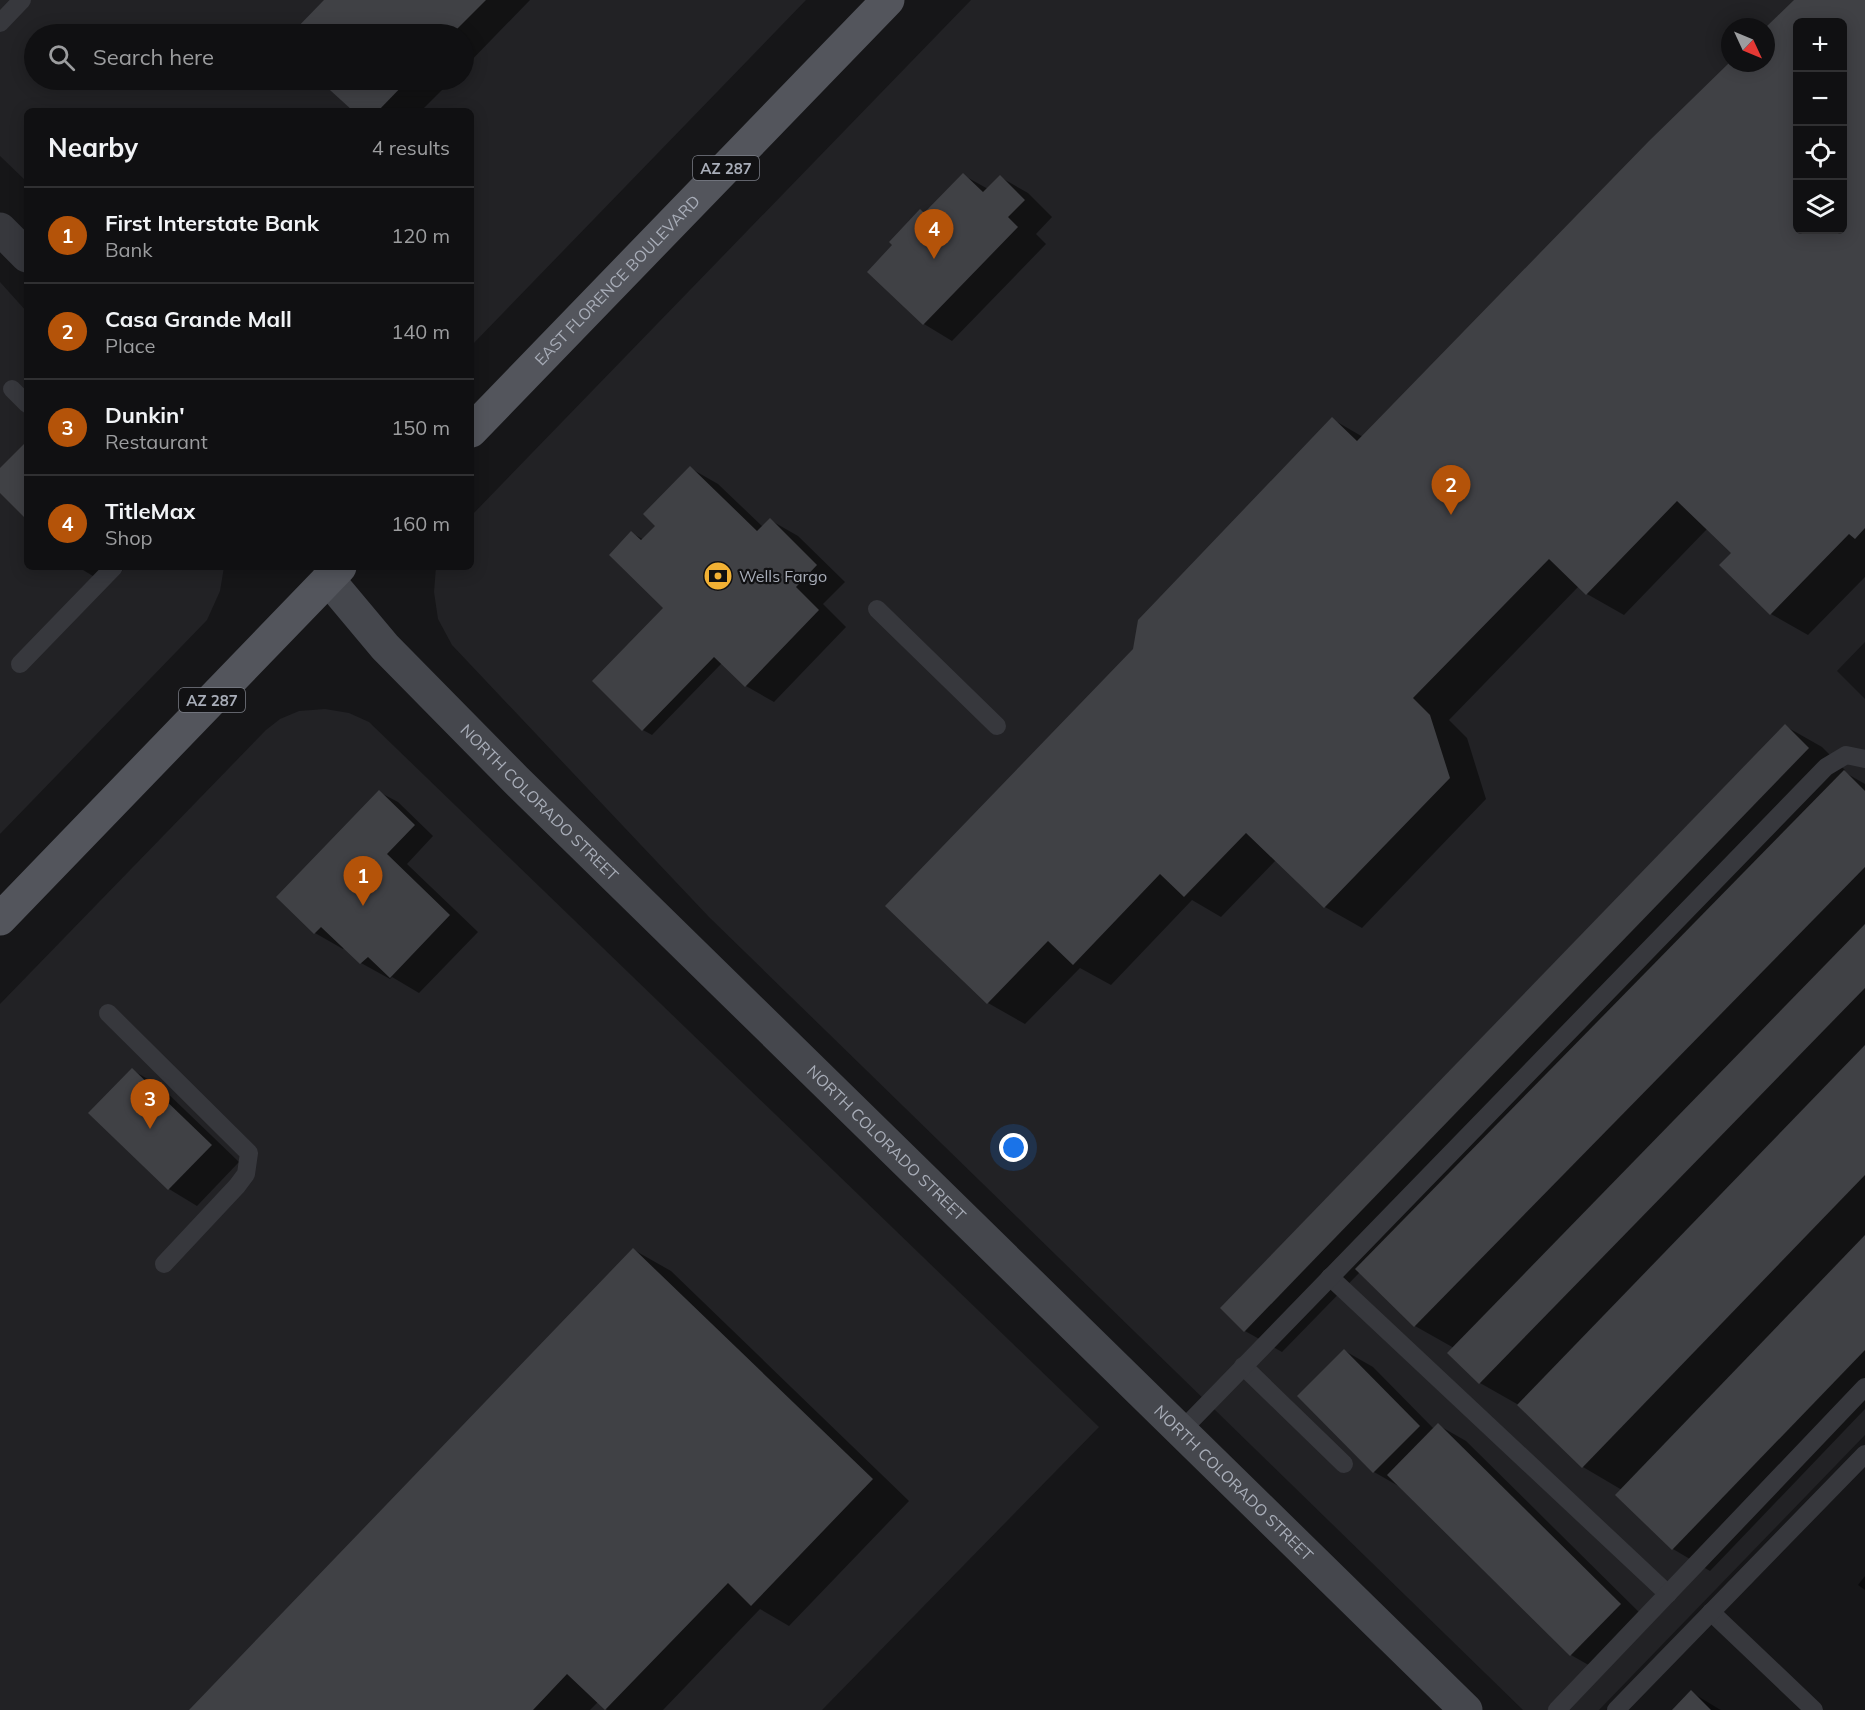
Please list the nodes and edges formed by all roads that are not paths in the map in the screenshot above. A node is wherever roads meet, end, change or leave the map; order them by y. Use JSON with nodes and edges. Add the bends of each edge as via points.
{"nodes":[{"id":1,"x":22,"y":0,"type":"edge"},
{"id":2,"x":888,"y":0,"type":"edge"},
{"id":3,"x":2,"y":17,"type":"edge"},
{"id":4,"x":0,"y":229,"type":"edge"},
{"id":5,"x":24,"y":253,"type":"edge"},
{"id":6,"x":12,"y":389,"type":"dead end"},
{"id":7,"x":24,"y":402,"type":"edge"},
{"id":8,"x":474,"y":428,"type":"edge"},
{"id":9,"x":111,"y":570,"type":"edge"},
{"id":10,"x":328,"y":571,"type":"edge"},
{"id":11,"x":877,"y":609,"type":"dead end"},
{"id":12,"x":20,"y":664,"type":"dead end"},
{"id":13,"x":997,"y":726,"type":"dead end"},
{"id":14,"x":1865,"y":759,"type":"edge"},
{"id":15,"x":0,"y":919,"type":"edge"},
{"id":16,"x":108,"y":1013,"type":"dead end"},
{"id":17,"x":164,"y":1264,"type":"dead end"},
{"id":18,"x":1330,"y":1277,"type":"junction"},
{"id":19,"x":1243,"y":1366,"type":"junction"},
{"id":20,"x":1865,"y":1387,"type":"edge"},
{"id":21,"x":1181,"y":1431,"type":"junction"},
{"id":22,"x":1865,"y":1454,"type":"edge"},
{"id":23,"x":1344,"y":1464,"type":"dead end"},
{"id":24,"x":1668,"y":1594,"type":"junction"},
{"id":25,"x":1711,"y":1612,"type":"junction"},
{"id":26,"x":1466,"y":1710,"type":"edge"},
{"id":27,"x":1557,"y":1710,"type":"edge"},
{"id":28,"x":1616,"y":1710,"type":"edge"},
{"id":29,"x":1814,"y":1710,"type":"edge"}],
"edges":[{"from":1,"to":3,"type":"lane"},
{"from":2,"to":8,"type":"main road","name":"EAST FLORENCE BOULEVARD","number":"AZ 287"},
{"from":4,"to":5,"type":"street"},
{"from":6,"to":7,"type":"lane"},
{"from":9,"to":12,"type":"lane"},
{"from":10,"to":15,"type":"main road","number":"AZ 287"},
{"from":10,"to":21,"type":"street","name":"NORTH COLORADO STREET","via":[[385,647]]},
{"from":11,"to":13,"type":"lane"},
{"from":14,"to":18,"type":"lane","via":[[1846,755],[1826,767]]},
{"from":16,"to":17,"type":"lane","via":[[249,1153],[246,1174],[237,1186]]},
{"from":18,"to":19,"type":"lane"},
{"from":18,"to":24,"type":"lane"},
{"from":19,"to":21,"type":"lane"},
{"from":19,"to":23,"type":"lane"},
{"from":20,"to":24,"type":"lane"},
{"from":21,"to":26,"type":"street","name":"NORTH COLORADO STREET"},
{"from":22,"to":25,"type":"lane"},
{"from":24,"to":27,"type":"lane"},
{"from":25,"to":28,"type":"lane"},
{"from":25,"to":29,"type":"lane"}]}
